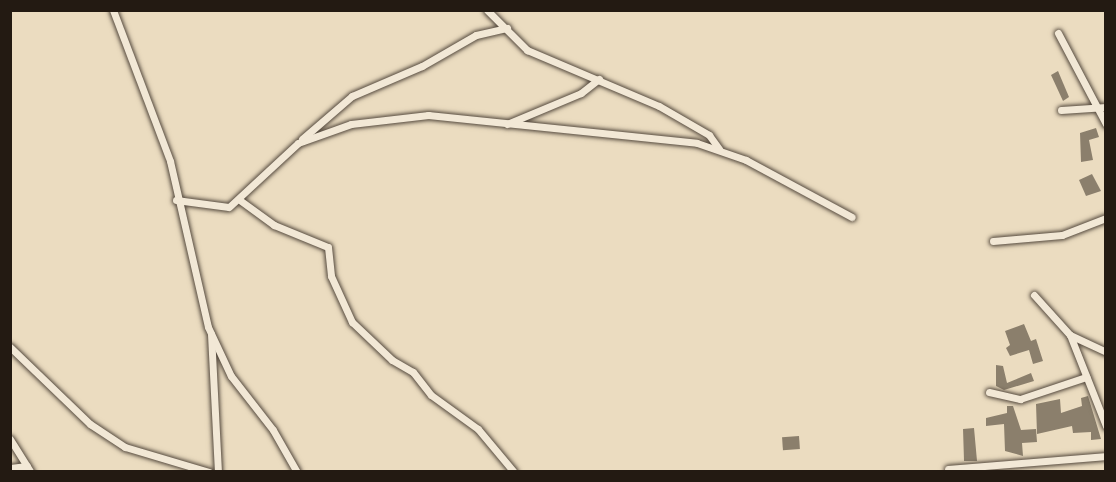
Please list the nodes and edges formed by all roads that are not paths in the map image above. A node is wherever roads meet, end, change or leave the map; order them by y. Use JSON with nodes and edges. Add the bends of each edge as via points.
{"nodes":[{"id":1,"x":114,"y":10,"type":"edge"},
{"id":2,"x":487,"y":10,"type":"edge"},
{"id":3,"x":507,"y":28,"type":"junction"},
{"id":4,"x":1058,"y":33,"type":"dead end"},
{"id":5,"x":599,"y":79,"type":"junction"},
{"id":6,"x":1102,"y":107,"type":"edge"},
{"id":7,"x":1061,"y":110,"type":"dead end"},
{"id":8,"x":1106,"y":124,"type":"edge"},
{"id":9,"x":505,"y":126,"type":"junction"},
{"id":10,"x":298,"y":143,"type":"junction"},
{"id":11,"x":719,"y":149,"type":"junction"},
{"id":12,"x":176,"y":200,"type":"junction"},
{"id":13,"x":241,"y":201,"type":"junction"},
{"id":14,"x":852,"y":217,"type":"dead end"},
{"id":15,"x":1106,"y":218,"type":"edge"},
{"id":16,"x":993,"y":241,"type":"dead end"},
{"id":17,"x":1035,"y":296,"type":"dead end"},
{"id":18,"x":211,"y":333,"type":"junction"},
{"id":19,"x":1070,"y":335,"type":"junction"},
{"id":20,"x":10,"y":347,"type":"edge"},
{"id":21,"x":1106,"y":352,"type":"edge"},
{"id":22,"x":1086,"y":377,"type":"junction"},
{"id":23,"x":989,"y":392,"type":"dead end"},
{"id":24,"x":1106,"y":426,"type":"edge"},
{"id":25,"x":10,"y":439,"type":"edge"},
{"id":26,"x":1106,"y":456,"type":"edge"},
{"id":27,"x":507,"y":462,"type":"junction"},
{"id":28,"x":10,"y":468,"type":"edge"},
{"id":29,"x":29,"y":469,"type":"edge"},
{"id":30,"x":948,"y":470,"type":"dead end"},
{"id":31,"x":210,"y":471,"type":"edge"},
{"id":32,"x":218,"y":471,"type":"edge"},
{"id":33,"x":297,"y":471,"type":"edge"},
{"id":34,"x":508,"y":471,"type":"edge"},
{"id":35,"x":514,"y":471,"type":"edge"}],
"edges":[{"from":1,"to":12,"type":"street","via":[[170,161]]},
{"from":2,"to":3,"type":"street"},
{"from":3,"to":5,"type":"street","via":[[527,50]]},
{"from":3,"to":10,"type":"street","via":[[476,35],[422,66],[352,96]]},
{"from":4,"to":6,"type":"street"},
{"from":5,"to":9,"type":"street","via":[[580,93]]},
{"from":5,"to":11,"type":"street","via":[[709,135]]},
{"from":6,"to":7,"type":"street"},
{"from":6,"to":8,"type":"street"},
{"from":9,"to":10,"type":"street","via":[[428,116],[400,118],[334,128]]},
{"from":9,"to":11,"type":"street","via":[[581,130]]},
{"from":10,"to":13,"type":"street"},
{"from":11,"to":14,"type":"street","via":[[824,198]]},
{"from":12,"to":13,"type":"street","via":[[215,207]]},
{"from":12,"to":18,"type":"street"},
{"from":13,"to":27,"type":"street","via":[[274,225],[328,247],[331,276],[352,322],[392,360],[413,372],[431,395],[478,429]]},
{"from":15,"to":16,"type":"street","via":[[1062,235]]},
{"from":17,"to":19,"type":"street"},
{"from":18,"to":32,"type":"street"},
{"from":18,"to":33,"type":"street","via":[[231,376],[273,430]]},
{"from":19,"to":21,"type":"street"},
{"from":19,"to":22,"type":"street"},
{"from":20,"to":31,"type":"street","via":[[90,424],[125,447]]},
{"from":22,"to":23,"type":"street","via":[[1020,399]]},
{"from":22,"to":24,"type":"street"},
{"from":25,"to":29,"type":"street"},
{"from":26,"to":30,"type":"street"},
{"from":27,"to":34,"type":"street"},
{"from":27,"to":35,"type":"street"},
{"from":28,"to":29,"type":"street"}]}
